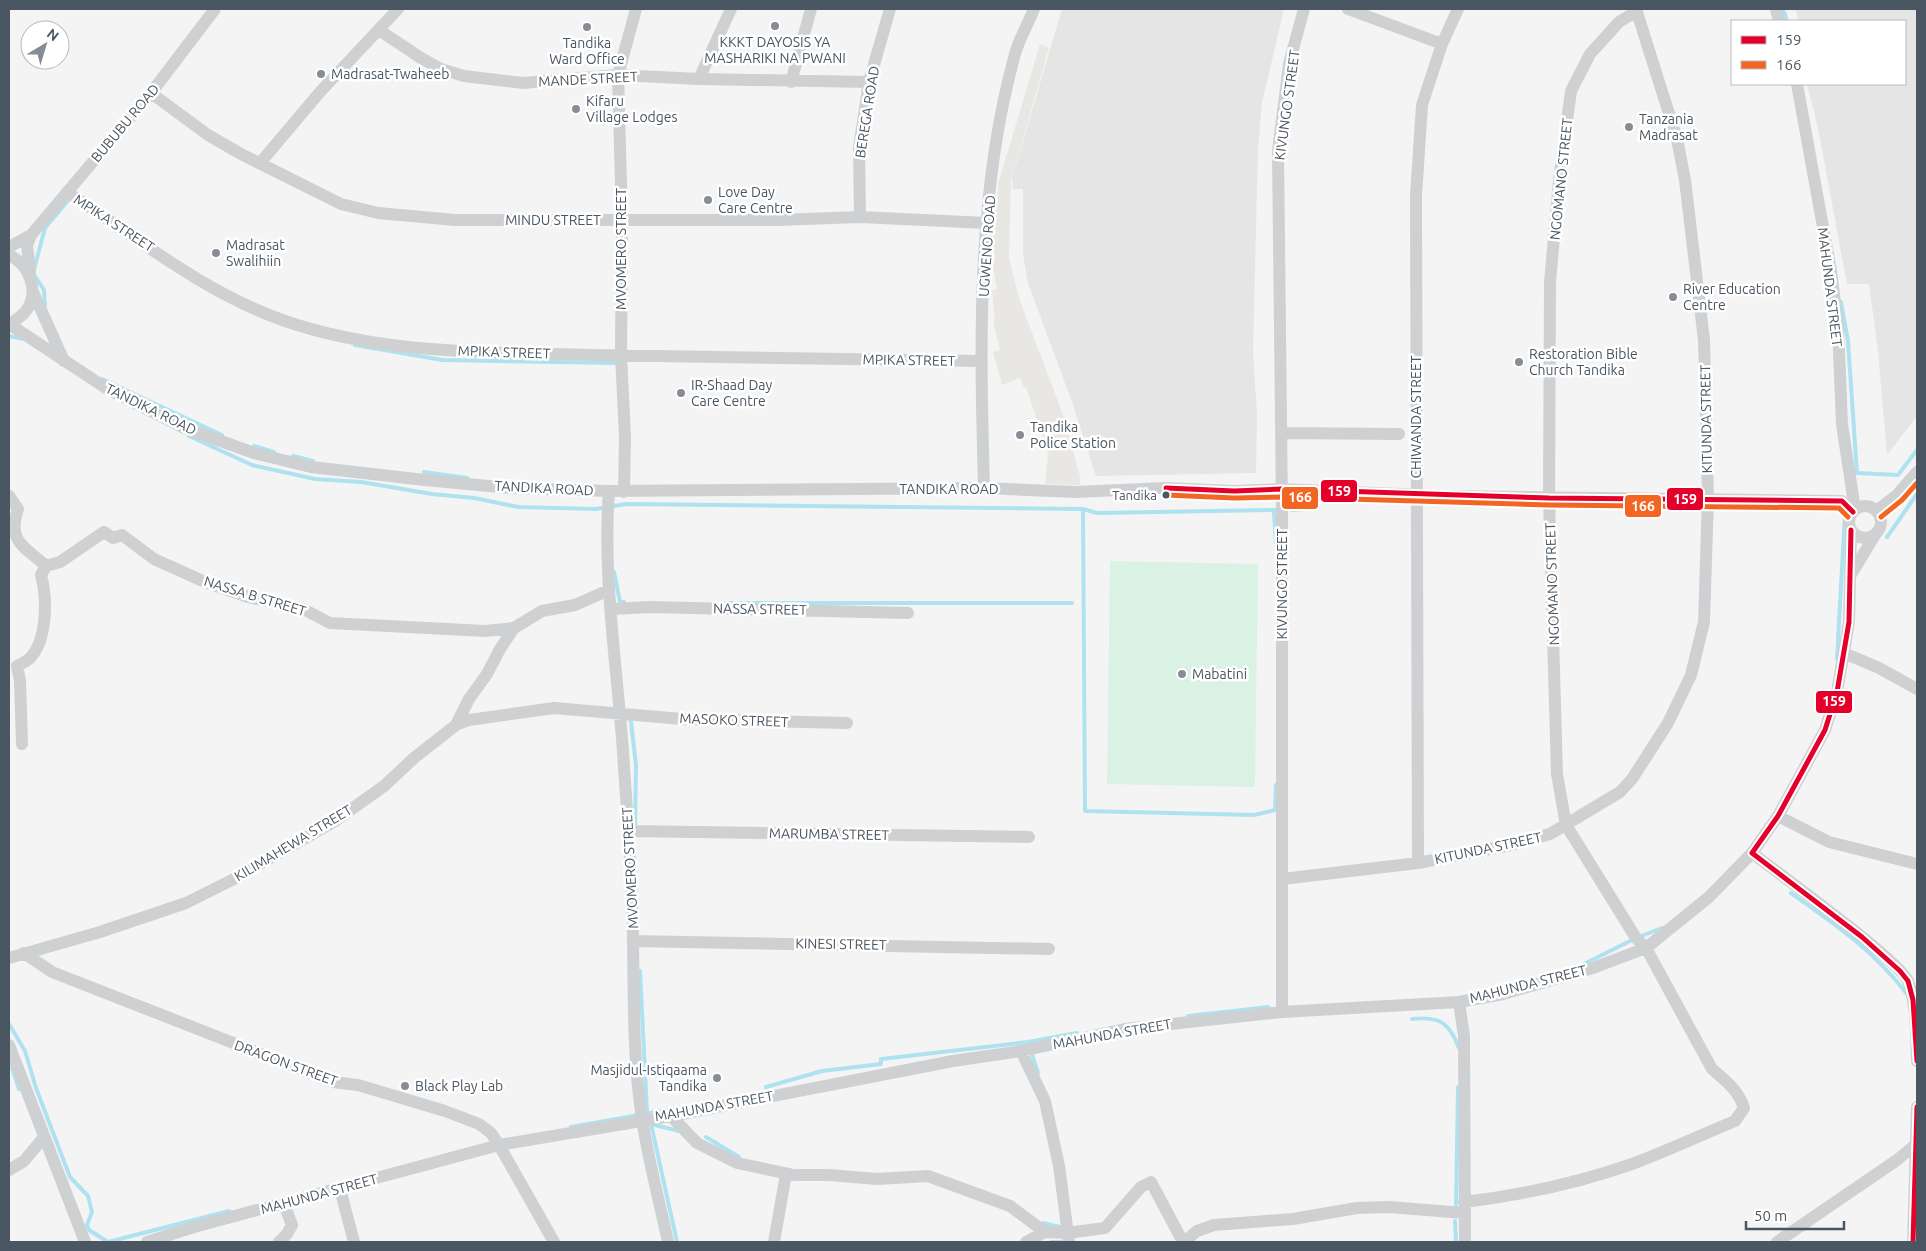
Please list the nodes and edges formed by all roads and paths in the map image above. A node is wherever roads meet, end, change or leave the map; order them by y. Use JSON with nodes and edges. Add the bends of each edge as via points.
{"nodes":[{"id":1,"x":215,"y":9,"type":"edge"},
{"id":2,"x":398,"y":9,"type":"edge"},
{"id":3,"x":636,"y":9,"type":"edge"},
{"id":4,"x":731,"y":9,"type":"edge"},
{"id":5,"x":811,"y":9,"type":"edge"},
{"id":6,"x":890,"y":9,"type":"edge"},
{"id":7,"x":1034,"y":9,"type":"edge"},
{"id":8,"x":1304,"y":9,"type":"edge"},
{"id":9,"x":1348,"y":9,"type":"edge"},
{"id":10,"x":1458,"y":9,"type":"edge"},
{"id":11,"x":1636,"y":10,"type":"edge"},
{"id":12,"x":379,"y":30,"type":"junction"},
{"id":13,"x":1442,"y":44,"type":"junction"},
{"id":14,"x":618,"y":74,"type":"junction"},
{"id":15,"x":699,"y":79,"type":"junction"},
{"id":16,"x":791,"y":82,"type":"junction"},
{"id":17,"x":869,"y":82,"type":"junction"},
{"id":18,"x":1797,"y":85,"type":"edge"},
{"id":19,"x":151,"y":93,"type":"junction"},
{"id":20,"x":260,"y":163,"type":"junction"},
{"id":21,"x":67,"y":192,"type":"junction"},
{"id":22,"x":860,"y":217,"type":"junction"},
{"id":23,"x":622,"y":219,"type":"junction"},
{"id":24,"x":987,"y":223,"type":"junction"},
{"id":25,"x":32,"y":235,"type":"junction"},
{"id":26,"x":9,"y":247,"type":"edge"},
{"id":27,"x":9,"y":255,"type":"edge"},
{"id":28,"x":31,"y":277,"type":"junction"},
{"id":29,"x":33,"y":292,"type":"junction"},
{"id":30,"x":9,"y":325,"type":"edge"},
{"id":31,"x":621,"y":355,"type":"junction"},
{"id":32,"x":64,"y":361,"type":"junction"},
{"id":33,"x":980,"y":361,"type":"junction"},
{"id":34,"x":1281,"y":433,"type":"junction"},
{"id":35,"x":1399,"y":434,"type":"dead end"},
{"id":36,"x":1917,"y":472,"type":"edge"},
{"id":37,"x":984,"y":488,"type":"junction"},
{"id":38,"x":1281,"y":489,"type":"junction"},
{"id":39,"x":609,"y":492,"type":"junction"},
{"id":40,"x":624,"y":492,"type":"junction"},
{"id":41,"x":1416,"y":494,"type":"junction"},
{"id":42,"x":9,"y":496,"type":"edge"},
{"id":43,"x":1549,"y":498,"type":"junction"},
{"id":44,"x":1708,"y":498,"type":"junction"},
{"id":45,"x":1854,"y":511,"type":"junction"},
{"id":46,"x":1876,"y":511,"type":"junction"},
{"id":47,"x":1852,"y":530,"type":"junction"},
{"id":48,"x":1875,"y":535,"type":"junction"},
{"id":49,"x":46,"y":566,"type":"junction"},
{"id":50,"x":1852,"y":573,"type":"junction"},
{"id":51,"x":609,"y":590,"type":"junction"},
{"id":52,"x":612,"y":609,"type":"junction"},
{"id":53,"x":908,"y":613,"type":"dead end"},
{"id":54,"x":514,"y":628,"type":"junction"},
{"id":55,"x":1844,"y":653,"type":"junction"},
{"id":56,"x":13,"y":663,"type":"edge"},
{"id":57,"x":1917,"y":689,"type":"edge"},
{"id":58,"x":621,"y":712,"type":"junction"},
{"id":59,"x":846,"y":723,"type":"dead end"},
{"id":60,"x":456,"y":725,"type":"junction"},
{"id":61,"x":22,"y":744,"type":"dead end"},
{"id":62,"x":1778,"y":816,"type":"junction"},
{"id":63,"x":1566,"y":825,"type":"junction"},
{"id":64,"x":628,"y":831,"type":"junction"},
{"id":65,"x":1029,"y":837,"type":"dead end"},
{"id":66,"x":1752,"y":852,"type":"junction"},
{"id":67,"x":1418,"y":863,"type":"junction"},
{"id":68,"x":1917,"y":864,"type":"edge"},
{"id":69,"x":1282,"y":879,"type":"junction"},
{"id":70,"x":633,"y":941,"type":"junction"},
{"id":71,"x":1050,"y":948,"type":"dead end"},
{"id":72,"x":1646,"y":948,"type":"junction"},
{"id":73,"x":24,"y":954,"type":"junction"},
{"id":74,"x":9,"y":958,"type":"edge"},
{"id":75,"x":1459,"y":1002,"type":"junction"},
{"id":76,"x":1282,"y":1012,"type":"junction"},
{"id":77,"x":9,"y":1045,"type":"edge"},
{"id":78,"x":1021,"y":1051,"type":"junction"},
{"id":79,"x":1917,"y":1061,"type":"edge"},
{"id":80,"x":14,"y":1072,"type":"edge"},
{"id":81,"x":1917,"y":1107,"type":"edge"},
{"id":82,"x":671,"y":1116,"type":"junction"},
{"id":83,"x":642,"y":1119,"type":"junction"},
{"id":84,"x":44,"y":1138,"type":"junction"},
{"id":85,"x":499,"y":1145,"type":"junction"},
{"id":86,"x":1915,"y":1145,"type":"junction"},
{"id":87,"x":9,"y":1170,"type":"edge"},
{"id":88,"x":786,"y":1174,"type":"junction"},
{"id":89,"x":340,"y":1189,"type":"junction"},
{"id":90,"x":284,"y":1204,"type":"junction"},
{"id":91,"x":1464,"y":1208,"type":"junction"},
{"id":92,"x":1045,"y":1232,"type":"junction"},
{"id":93,"x":1068,"y":1238,"type":"edge"},
{"id":94,"x":85,"y":1242,"type":"edge"},
{"id":95,"x":147,"y":1242,"type":"edge"},
{"id":96,"x":279,"y":1242,"type":"edge"},
{"id":97,"x":354,"y":1242,"type":"edge"},
{"id":98,"x":554,"y":1242,"type":"edge"},
{"id":99,"x":668,"y":1242,"type":"edge"},
{"id":100,"x":774,"y":1242,"type":"edge"},
{"id":101,"x":1026,"y":1242,"type":"edge"},
{"id":102,"x":1184,"y":1242,"type":"edge"},
{"id":103,"x":1465,"y":1242,"type":"edge"},
{"id":104,"x":1777,"y":1242,"type":"edge"},
{"id":105,"x":1913,"y":1242,"type":"edge"}],
"edges":[{"from":1,"to":19,"type":"street","name":"BUBUBU ROAD"},
{"from":2,"to":12,"type":"street"},
{"from":3,"to":14,"type":"street","name":"MVOMERO STREET"},
{"from":4,"to":15,"type":"street"},
{"from":5,"to":16,"type":"street"},
{"from":6,"to":17,"type":"street","name":"BEREGA ROAD"},
{"from":7,"to":24,"type":"street","name":"UGWENO ROAD","via":[[1015,52],[1001,114]]},
{"from":8,"to":34,"type":"street","name":"KIVUNGO STREET","via":[[1289,64],[1278,151]]},
{"from":9,"to":13,"type":"street"},
{"from":10,"to":13,"type":"street","name":"CHIWANDA STREET"},
{"from":11,"to":43,"type":"street","name":"NGOMANO STREET","via":[[1619,22],[1590,54],[1571,91],[1558,181],[1550,282]]},
{"from":11,"to":44,"type":"street","name":"KITUNDA STREET","via":[[1677,139],[1685,180],[1704,340]]},
{"from":12,"to":14,"type":"street","name":"MANDE STREET","via":[[420,58],[464,76],[523,83]]},
{"from":12,"to":20,"type":"street","via":[[320,92]]},
{"from":13,"to":41,"type":"street","name":"CHIWANDA STREET","via":[[1422,105],[1417,186]]},
{"from":14,"to":15,"type":"street","name":"MANDE STREET"},
{"from":14,"to":23,"type":"street","name":"MVOMERO STREET"},
{"from":15,"to":16,"type":"street","name":"MANDE STREET"},
{"from":16,"to":17,"type":"street","name":"MANDE STREET"},
{"from":17,"to":22,"type":"street","name":"BEREGA ROAD","via":[[859,148]]},
{"from":18,"to":45,"type":"street","name":"MAHUNDA STREET","via":[[1831,271],[1838,328],[1842,424]]},
{"from":19,"to":20,"type":"street","name":"MINDU STREET","via":[[208,135]]},
{"from":19,"to":21,"type":"street","name":"BUBUBU ROAD"},
{"from":20,"to":23,"type":"street","name":"MINDU STREET","via":[[341,204],[378,213],[455,220]]},
{"from":21,"to":25,"type":"street","name":"BUBUBU ROAD"},
{"from":21,"to":31,"type":"street","name":"MPIKA STREET","via":[[184,272],[285,321],[343,337],[428,350]]},
{"from":22,"to":23,"type":"street","name":"MINDU STREET"},
{"from":22,"to":24,"type":"street","name":"MINDU STREET"},
{"from":23,"to":31,"type":"street","name":"MVOMERO STREET"},
{"from":24,"to":33,"type":"street","name":"UGWENO ROAD"},
{"from":25,"to":26,"type":"street"},
{"from":25,"to":28,"type":"street","via":[[27,245]]},
{"from":27,"to":28,"type":"street","via":[[23,264]]},
{"from":28,"to":29,"type":"street"},
{"from":29,"to":30,"type":"street","via":[[26,312]]},
{"from":29,"to":32,"type":"street"},
{"from":30,"to":32,"type":"street","name":"TANDIKA ROAD"},
{"from":31,"to":33,"type":"street","name":"MPIKA STREET"},
{"from":31,"to":40,"type":"street","name":"MVOMERO STREET"},
{"from":32,"to":39,"type":"street","name":"TANDIKA ROAD","via":[[109,390],[182,427],[254,453],[301,464],[425,480]]},
{"from":33,"to":37,"type":"street","name":"UGWENO ROAD"},
{"from":34,"to":35,"type":"street"},
{"from":34,"to":38,"type":"street","name":"KIVUNGO STREET"},
{"from":36,"to":46,"type":"street","via":[[1897,495]]},
{"from":37,"to":38,"type":"street","name":"TANDIKA ROAD","via":[[1075,492],[1166,488]]},
{"from":37,"to":40,"type":"street","name":"TANDIKA ROAD"},
{"from":38,"to":41,"type":"street","name":"TANDIKA ROAD"},
{"from":38,"to":69,"type":"street","name":"KIVUNGO STREET"},
{"from":39,"to":40,"type":"street","name":"TANDIKA ROAD"},
{"from":39,"to":51,"type":"street","name":"MVOMERO STREET"},
{"from":41,"to":43,"type":"street","name":"TANDIKA ROAD"},
{"from":41,"to":67,"type":"street","name":"CHIWANDA STREET"},
{"from":42,"to":49,"type":"street","via":[[18,508],[13,529],[16,538]]},
{"from":43,"to":44,"type":"street","name":"TANDIKA ROAD"},
{"from":43,"to":63,"type":"street","name":"NGOMANO STREET","via":[[1557,774]]},
{"from":44,"to":45,"type":"street","name":"TANDIKA ROAD","via":[[1842,501]]},
{"from":44,"to":63,"type":"street","name":"KITUNDA STREET","via":[[1704,622],[1691,675],[1668,723],[1632,779],[1620,792]]},
{"from":45,"to":46,"type":"street","via":[[1864,506]]},
{"from":45,"to":47,"type":"street","via":[[1849,524]]},
{"from":46,"to":48,"type":"street","via":[[1881,523]]},
{"from":47,"to":48,"type":"street","via":[[1862,538]]},
{"from":47,"to":50,"type":"street","name":"MAHUNDA STREET"},
{"from":48,"to":50,"type":"street"},
{"from":49,"to":54,"type":"street","name":"NASSA B STREET","via":[[60,562],[101,533],[113,538],[118,535],[154,559],[204,582],[248,597],[303,609],[330,622],[485,631]]},
{"from":49,"to":56,"type":"street","via":[[41,574],[46,594],[44,626],[31,658]]},
{"from":50,"to":55,"type":"street","name":"MAHUNDA STREET"},
{"from":51,"to":52,"type":"street","name":"MVOMERO STREET"},
{"from":51,"to":54,"type":"street","via":[[574,605],[542,611]]},
{"from":52,"to":53,"type":"street","name":"NASSA STREET","via":[[651,607]]},
{"from":52,"to":58,"type":"street","name":"MVOMERO STREET"},
{"from":54,"to":60,"type":"street"},
{"from":55,"to":57,"type":"street"},
{"from":55,"to":62,"type":"street","name":"MAHUNDA STREET","via":[[1837,692],[1825,730]]},
{"from":56,"to":61,"type":"street","via":[[20,681]]},
{"from":58,"to":59,"type":"street","name":"MASOKO STREET","via":[[682,719]]},
{"from":58,"to":60,"type":"street","name":"KILIMAHEWA STREET","via":[[554,708],[469,720]]},
{"from":58,"to":64,"type":"street","name":"MVOMERO STREET"},
{"from":60,"to":73,"type":"street","name":"KILIMAHEWA STREET","via":[[384,786],[335,821],[232,880],[186,904]]},
{"from":62,"to":66,"type":"street","name":"MAHUNDA STREET"},
{"from":62,"to":68,"type":"street","via":[[1829,842]]},
{"from":63,"to":67,"type":"street","name":"KITUNDA STREET","via":[[1550,834],[1511,845]]},
{"from":63,"to":72,"type":"street","name":"NGOMANO STREET","via":[[1636,938]]},
{"from":64,"to":65,"type":"street","name":"MARUMBA STREET"},
{"from":64,"to":70,"type":"street","name":"MVOMERO STREET"},
{"from":66,"to":72,"type":"street","name":"MAHUNDA STREET","via":[[1709,897]]},
{"from":66,"to":79,"type":"street","via":[[1876,948],[1907,979],[1914,1003]]},
{"from":67,"to":69,"type":"street","name":"KITUNDA STREET"},
{"from":69,"to":76,"type":"street","name":"KIVUNGO STREET"},
{"from":70,"to":71,"type":"street","name":"KINESI STREET"},
{"from":70,"to":83,"type":"street","name":"MVOMERO STREET","via":[[632,1009]]},
{"from":72,"to":75,"type":"street","name":"MAHUNDA STREET","via":[[1521,989]]},
{"from":72,"to":91,"type":"street","name":"NGOMANO STREET","via":[[1712,1069],[1742,1100],[1744,1108],[1741,1114],[1735,1120],[1632,1164],[1558,1186]]},
{"from":73,"to":74,"type":"street","name":"KILIMAHEWA STREET"},
{"from":73,"to":85,"type":"street","name":"DRAGON STREET","via":[[52,972],[323,1078],[436,1108],[479,1124]]},
{"from":75,"to":76,"type":"street","name":"MAHUNDA STREET"},
{"from":75,"to":91,"type":"street","via":[[1464,1036]]},
{"from":76,"to":78,"type":"street","name":"MAHUNDA STREET","via":[[1125,1029]]},
{"from":77,"to":80,"type":"street"},
{"from":78,"to":82,"type":"street","name":"MAHUNDA STREET","via":[[953,1061]]},
{"from":78,"to":93,"type":"street","via":[[1045,1101]]},
{"from":80,"to":84,"type":"street"},
{"from":81,"to":86,"type":"street"},
{"from":82,"to":83,"type":"street","name":"MAHUNDA STREET"},
{"from":82,"to":88,"type":"street","via":[[697,1143],[737,1163]]},
{"from":83,"to":85,"type":"street","name":"MAHUNDA STREET"},
{"from":83,"to":99,"type":"street","name":"MVOMERO STREET"},
{"from":84,"to":87,"type":"street","via":[[24,1161]]},
{"from":84,"to":94,"type":"street"},
{"from":85,"to":89,"type":"street","name":"MAHUNDA STREET"},
{"from":85,"to":98,"type":"street","name":"DRAGON STREET"},
{"from":86,"to":104,"type":"street"},
{"from":86,"to":105,"type":"street"},
{"from":88,"to":92,"type":"street","via":[[877,1179],[928,1176],[1010,1206]]},
{"from":88,"to":100,"type":"street"},
{"from":89,"to":90,"type":"street","name":"MAHUNDA STREET"},
{"from":89,"to":97,"type":"street"},
{"from":90,"to":95,"type":"street","name":"MAHUNDA STREET"},
{"from":90,"to":96,"type":"street","via":[[292,1224],[288,1234]]},
{"from":91,"to":102,"type":"street","via":[[1357,1208],[1293,1219],[1214,1225],[1197,1231]]},
{"from":91,"to":103,"type":"street"},
{"from":92,"to":93,"type":"street"},
{"from":92,"to":101,"type":"street"},
{"from":93,"to":102,"type":"street","via":[[1105,1228],[1141,1187],[1151,1182]]}]}
